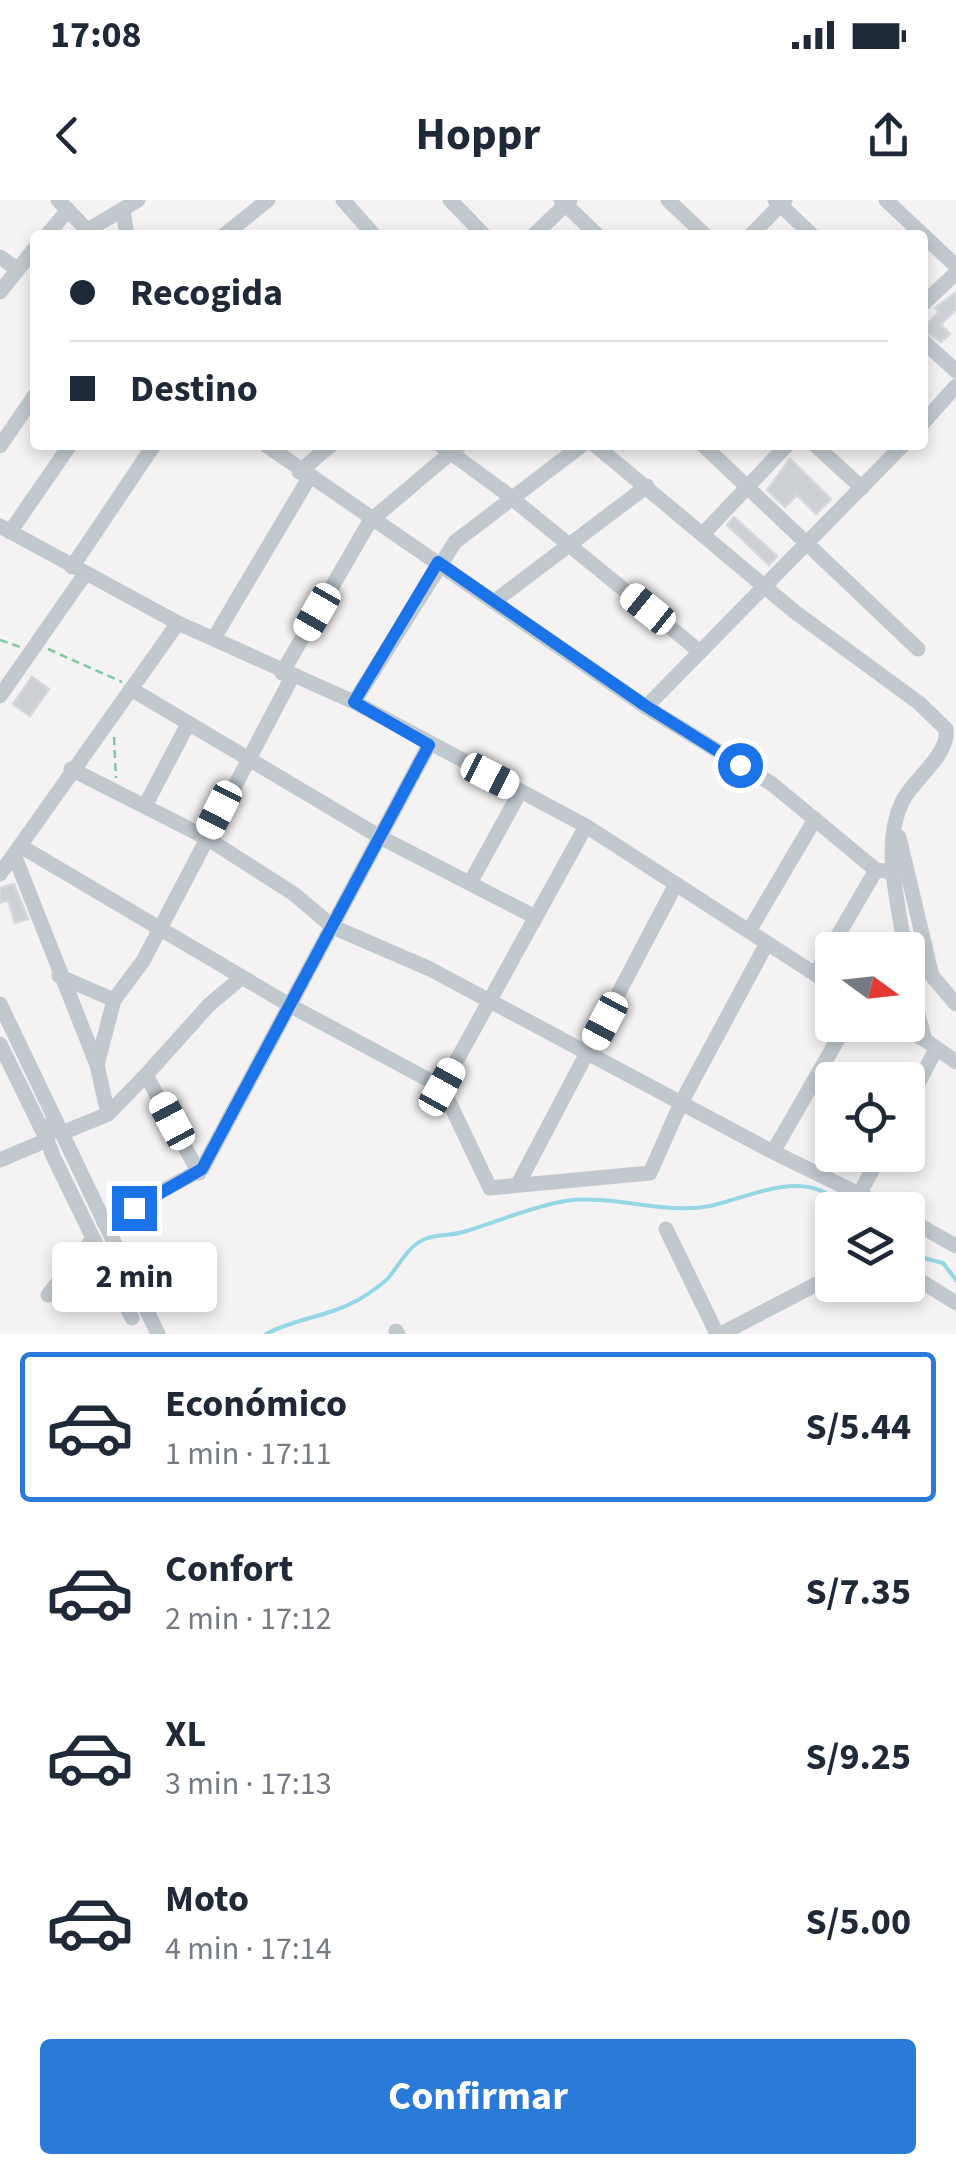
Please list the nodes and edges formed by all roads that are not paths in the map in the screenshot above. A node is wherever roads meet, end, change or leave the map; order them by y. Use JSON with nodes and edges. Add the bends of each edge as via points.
{"nodes":[{"id":1,"x":138,"y":200,"type":"edge"},
{"id":2,"x":268,"y":200,"type":"edge"},
{"id":3,"x":342,"y":200,"type":"edge"},
{"id":4,"x":450,"y":200,"type":"edge"},
{"id":5,"x":668,"y":200,"type":"edge"},
{"id":6,"x":886,"y":200,"type":"edge"},
{"id":7,"x":566,"y":202,"type":"edge"},
{"id":8,"x":780,"y":202,"type":"edge"},
{"id":9,"x":63,"y":205,"type":"edge"},
{"id":10,"x":123,"y":211,"type":"junction"},
{"id":11,"x":49,"y":230,"type":"edge"},
{"id":12,"x":88,"y":230,"type":"edge"},
{"id":13,"x":93,"y":230,"type":"edge"},
{"id":14,"x":126,"y":230,"type":"edge"},
{"id":15,"x":231,"y":230,"type":"edge"},
{"id":16,"x":362,"y":230,"type":"edge"},
{"id":17,"x":479,"y":230,"type":"edge"},
{"id":18,"x":539,"y":230,"type":"edge"},
{"id":19,"x":592,"y":230,"type":"edge"},
{"id":20,"x":700,"y":230,"type":"edge"},
{"id":21,"x":755,"y":230,"type":"edge"},
{"id":22,"x":807,"y":230,"type":"edge"},
{"id":23,"x":918,"y":230,"type":"edge"},
{"id":24,"x":928,"y":240,"type":"edge"},
{"id":25,"x":30,"y":254,"type":"edge"},
{"id":26,"x":0,"y":257,"type":"edge"},
{"id":27,"x":956,"y":266,"type":"edge"},
{"id":28,"x":17,"y":269,"type":"junction"},
{"id":29,"x":956,"y":273,"type":"edge"},
{"id":30,"x":0,"y":292,"type":"edge"},
{"id":31,"x":928,"y":299,"type":"edge"},
{"id":32,"x":928,"y":345,"type":"edge"},
{"id":33,"x":956,"y":371,"type":"edge"},
{"id":34,"x":956,"y":386,"type":"edge"},
{"id":35,"x":30,"y":402,"type":"edge"},
{"id":36,"x":928,"y":417,"type":"edge"},
{"id":37,"x":0,"y":446,"type":"edge"},
{"id":38,"x":66,"y":450,"type":"edge"},
{"id":39,"x":151,"y":450,"type":"edge"},
{"id":40,"x":272,"y":450,"type":"edge"},
{"id":41,"x":327,"y":450,"type":"edge"},
{"id":42,"x":448,"y":450,"type":"edge"},
{"id":43,"x":452,"y":450,"type":"edge"},
{"id":44,"x":575,"y":450,"type":"edge"},
{"id":45,"x":601,"y":450,"type":"edge"},
{"id":46,"x":708,"y":450,"type":"edge"},
{"id":47,"x":781,"y":450,"type":"edge"},
{"id":48,"x":820,"y":450,"type":"edge"},
{"id":49,"x":898,"y":450,"type":"edge"},
{"id":50,"x":304,"y":475,"type":"junction"},
{"id":51,"x":647,"y":486,"type":"junction"},
{"id":52,"x":748,"y":486,"type":"junction"},
{"id":53,"x":862,"y":488,"type":"junction"},
{"id":54,"x":511,"y":499,"type":"junction"},
{"id":55,"x":370,"y":521,"type":"junction"},
{"id":56,"x":5,"y":529,"type":"edge"},
{"id":57,"x":704,"y":534,"type":"junction"},
{"id":58,"x":807,"y":542,"type":"junction"},
{"id":59,"x":572,"y":546,"type":"junction"},
{"id":60,"x":438,"y":562,"type":"junction"},
{"id":61,"x":79,"y":570,"type":"junction"},
{"id":62,"x":763,"y":586,"type":"junction"},
{"id":63,"x":495,"y":601,"type":"junction"},
{"id":64,"x":178,"y":623,"type":"junction"},
{"id":65,"x":214,"y":638,"type":"junction"},
{"id":66,"x":918,"y":649,"type":"dead end"},
{"id":67,"x":699,"y":651,"type":"junction"},
{"id":68,"x":287,"y":675,"type":"junction"},
{"id":69,"x":132,"y":690,"type":"junction"},
{"id":70,"x":0,"y":696,"type":"edge"},
{"id":71,"x":354,"y":702,"type":"junction"},
{"id":72,"x":646,"y":706,"type":"junction"},
{"id":73,"x":188,"y":724,"type":"junction"},
{"id":74,"x":429,"y":745,"type":"junction"},
{"id":75,"x":247,"y":756,"type":"junction"},
{"id":76,"x":71,"y":769,"type":"junction"},
{"id":77,"x":520,"y":792,"type":"junction"},
{"id":78,"x":145,"y":806,"type":"junction"},
{"id":79,"x":815,"y":820,"type":"junction"},
{"id":80,"x":896,"y":821,"type":"junction"},
{"id":81,"x":586,"y":826,"type":"junction"},
{"id":82,"x":205,"y":837,"type":"junction"},
{"id":83,"x":380,"y":837,"type":"junction"},
{"id":84,"x":18,"y":852,"type":"junction"},
{"id":85,"x":876,"y":870,"type":"junction"},
{"id":86,"x":894,"y":872,"type":"junction"},
{"id":87,"x":0,"y":874,"type":"edge"},
{"id":88,"x":470,"y":884,"type":"junction"},
{"id":89,"x":676,"y":884,"type":"junction"},
{"id":90,"x":535,"y":917,"type":"junction"},
{"id":91,"x":160,"y":928,"type":"junction"},
{"id":92,"x":333,"y":928,"type":"junction"},
{"id":93,"x":748,"y":931,"type":"junction"},
{"id":94,"x":840,"y":932,"type":"edge"},
{"id":95,"x":902,"y":932,"type":"edge"},
{"id":96,"x":767,"y":943,"type":"junction"},
{"id":97,"x":815,"y":972,"type":"edge"},
{"id":98,"x":59,"y":976,"type":"junction"},
{"id":99,"x":241,"y":978,"type":"junction"},
{"id":100,"x":114,"y":1000,"type":"junction"},
{"id":101,"x":490,"y":1000,"type":"junction"},
{"id":102,"x":0,"y":1004,"type":"edge"},
{"id":103,"x":956,"y":1004,"type":"edge"},
{"id":104,"x":291,"y":1006,"type":"junction"},
{"id":105,"x":925,"y":1027,"type":"edge"},
{"id":106,"x":925,"y":1041,"type":"edge"},
{"id":107,"x":836,"y":1042,"type":"edge"},
{"id":108,"x":0,"y":1044,"type":"edge"},
{"id":109,"x":931,"y":1044,"type":"junction"},
{"id":110,"x":587,"y":1055,"type":"junction"},
{"id":111,"x":924,"y":1062,"type":"edge"},
{"id":112,"x":956,"y":1062,"type":"edge"},
{"id":113,"x":12,"y":1064,"type":"edge"},
{"id":114,"x":97,"y":1065,"type":"junction"},
{"id":115,"x":146,"y":1075,"type":"junction"},
{"id":116,"x":442,"y":1087,"type":"junction"},
{"id":117,"x":681,"y":1103,"type":"junction"},
{"id":118,"x":108,"y":1114,"type":"junction"},
{"id":119,"x":55,"y":1137,"type":"junction"},
{"id":120,"x":773,"y":1152,"type":"junction"},
{"id":121,"x":0,"y":1160,"type":"edge"},
{"id":122,"x":199,"y":1173,"type":"junction"},
{"id":123,"x":518,"y":1184,"type":"junction"},
{"id":124,"x":858,"y":1192,"type":"edge"},
{"id":125,"x":104,"y":1223,"type":"junction"},
{"id":126,"x":666,"y":1229,"type":"dead end"},
{"id":127,"x":925,"y":1229,"type":"edge"},
{"id":128,"x":93,"y":1239,"type":"junction"},
{"id":129,"x":956,"y":1246,"type":"edge"},
{"id":130,"x":925,"y":1284,"type":"edge"},
{"id":131,"x":815,"y":1285,"type":"edge"},
{"id":132,"x":48,"y":1295,"type":"dead end"},
{"id":133,"x":956,"y":1303,"type":"edge"},
{"id":134,"x":132,"y":1318,"type":"dead end"},
{"id":135,"x":158,"y":1334,"type":"edge"},
{"id":136,"x":719,"y":1334,"type":"edge"}],
"edges":[{"from":1,"to":10,"type":"street"},
{"from":2,"to":15,"type":"street"},
{"from":3,"to":16,"type":"street"},
{"from":4,"to":17,"type":"street"},
{"from":5,"to":20,"type":"street"},
{"from":6,"to":23,"type":"street"},
{"from":7,"to":18,"type":"street"},
{"from":7,"to":19,"type":"street"},
{"from":8,"to":21,"type":"street"},
{"from":8,"to":22,"type":"street"},
{"from":9,"to":11,"type":"street"},
{"from":9,"to":12,"type":"street"},
{"from":10,"to":13,"type":"street"},
{"from":10,"to":14,"type":"street"},
{"from":24,"to":27,"type":"street"},
{"from":25,"to":28,"type":"street"},
{"from":26,"to":28,"type":"street"},
{"from":28,"to":30,"type":"street"},
{"from":29,"to":31,"type":"street"},
{"from":32,"to":33,"type":"street"},
{"from":34,"to":36,"type":"street"},
{"from":35,"to":37,"type":"street"},
{"from":38,"to":56,"type":"street"},
{"from":39,"to":61,"type":"street"},
{"from":40,"to":50,"type":"street"},
{"from":41,"to":50,"type":"street"},
{"from":42,"to":55,"type":"street"},
{"from":43,"to":54,"type":"street"},
{"from":44,"to":54,"type":"street"},
{"from":45,"to":51,"type":"street"},
{"from":46,"to":52,"type":"street"},
{"from":47,"to":52,"type":"street"},
{"from":48,"to":53,"type":"street"},
{"from":49,"to":53,"type":"street"},
{"from":50,"to":55,"type":"street"},
{"from":50,"to":65,"type":"street"},
{"from":51,"to":57,"type":"street"},
{"from":51,"to":59,"type":"street"},
{"from":52,"to":57,"type":"street"},
{"from":52,"to":58,"type":"street"},
{"from":53,"to":58,"type":"street"},
{"from":54,"to":59,"type":"street"},
{"from":54,"to":60,"type":"street"},
{"from":55,"to":60,"type":"street"},
{"from":55,"to":68,"type":"street"},
{"from":56,"to":61,"type":"street"},
{"from":57,"to":62,"type":"street"},
{"from":58,"to":62,"type":"street"},
{"from":58,"to":66,"type":"street"},
{"from":59,"to":63,"type":"street"},
{"from":59,"to":67,"type":"street"},
{"from":60,"to":63,"type":"street"},
{"from":60,"to":71,"type":"street"},
{"from":61,"to":64,"type":"street"},
{"from":61,"to":70,"type":"street","via":[[36,649]]},
{"from":62,"to":67,"type":"street"},
{"from":62,"to":80,"type":"street","via":[[919,702],[946,730],[945,744],[903,800]]},
{"from":63,"to":72,"type":"street"},
{"from":64,"to":65,"type":"street"},
{"from":64,"to":69,"type":"street"},
{"from":65,"to":68,"type":"street"},
{"from":67,"to":72,"type":"street"},
{"from":68,"to":71,"type":"street"},
{"from":68,"to":75,"type":"street"},
{"from":69,"to":73,"type":"street"},
{"from":69,"to":76,"type":"street"},
{"from":71,"to":74,"type":"street"},
{"from":72,"to":79,"type":"street","via":[[772,784]]},
{"from":73,"to":75,"type":"street"},
{"from":73,"to":78,"type":"street"},
{"from":74,"to":77,"type":"street"},
{"from":74,"to":83,"type":"street"},
{"from":75,"to":82,"type":"street"},
{"from":75,"to":83,"type":"street"},
{"from":76,"to":78,"type":"street"},
{"from":76,"to":84,"type":"street"},
{"from":77,"to":81,"type":"street"},
{"from":77,"to":88,"type":"street"},
{"from":78,"to":82,"type":"street"},
{"from":79,"to":85,"type":"street"},
{"from":79,"to":93,"type":"street"},
{"from":80,"to":86,"type":"street"},
{"from":80,"to":103,"type":"street","via":[[932,976]]},
{"from":81,"to":89,"type":"street"},
{"from":81,"to":90,"type":"street"},
{"from":82,"to":91,"type":"street"},
{"from":82,"to":92,"type":"street","via":[[294,894]]},
{"from":83,"to":88,"type":"street"},
{"from":83,"to":92,"type":"street"},
{"from":84,"to":87,"type":"street"},
{"from":84,"to":91,"type":"street"},
{"from":84,"to":98,"type":"street"},
{"from":85,"to":86,"type":"street"},
{"from":85,"to":94,"type":"street"},
{"from":86,"to":95,"type":"street"},
{"from":88,"to":90,"type":"street"},
{"from":89,"to":93,"type":"street"},
{"from":89,"to":110,"type":"street"},
{"from":90,"to":101,"type":"street"},
{"from":91,"to":99,"type":"street"},
{"from":91,"to":100,"type":"street"},
{"from":92,"to":101,"type":"street"},
{"from":92,"to":104,"type":"street"},
{"from":93,"to":96,"type":"street"},
{"from":96,"to":97,"type":"street"},
{"from":96,"to":117,"type":"street"},
{"from":98,"to":100,"type":"street"},
{"from":98,"to":114,"type":"street"},
{"from":99,"to":104,"type":"street"},
{"from":99,"to":115,"type":"street"},
{"from":100,"to":114,"type":"street"},
{"from":101,"to":110,"type":"street"},
{"from":101,"to":116,"type":"street"},
{"from":102,"to":113,"type":"street"},
{"from":104,"to":116,"type":"street"},
{"from":104,"to":122,"type":"street"},
{"from":105,"to":109,"type":"street"},
{"from":106,"to":109,"type":"street"},
{"from":107,"to":120,"type":"street"},
{"from":108,"to":113,"type":"street"},
{"from":109,"to":111,"type":"street"},
{"from":109,"to":112,"type":"street"},
{"from":110,"to":117,"type":"street"},
{"from":110,"to":123,"type":"street"},
{"from":113,"to":119,"type":"street"},
{"from":113,"to":119,"type":"street","via":[[54,1118]]},
{"from":114,"to":118,"type":"street"},
{"from":115,"to":118,"type":"street"},
{"from":115,"to":122,"type":"street"},
{"from":116,"to":123,"type":"street","via":[[487,1187]]},
{"from":117,"to":120,"type":"street"},
{"from":117,"to":123,"type":"street","via":[[650,1173]]},
{"from":118,"to":119,"type":"street"},
{"from":119,"to":121,"type":"street"},
{"from":119,"to":125,"type":"street"},
{"from":119,"to":128,"type":"street"},
{"from":120,"to":124,"type":"street"},
{"from":122,"to":125,"type":"street"},
{"from":125,"to":135,"type":"street"},
{"from":126,"to":136,"type":"street"},
{"from":127,"to":129,"type":"street"},
{"from":128,"to":132,"type":"street"},
{"from":128,"to":134,"type":"street"},
{"from":130,"to":133,"type":"street"},
{"from":131,"to":136,"type":"street"}]}
